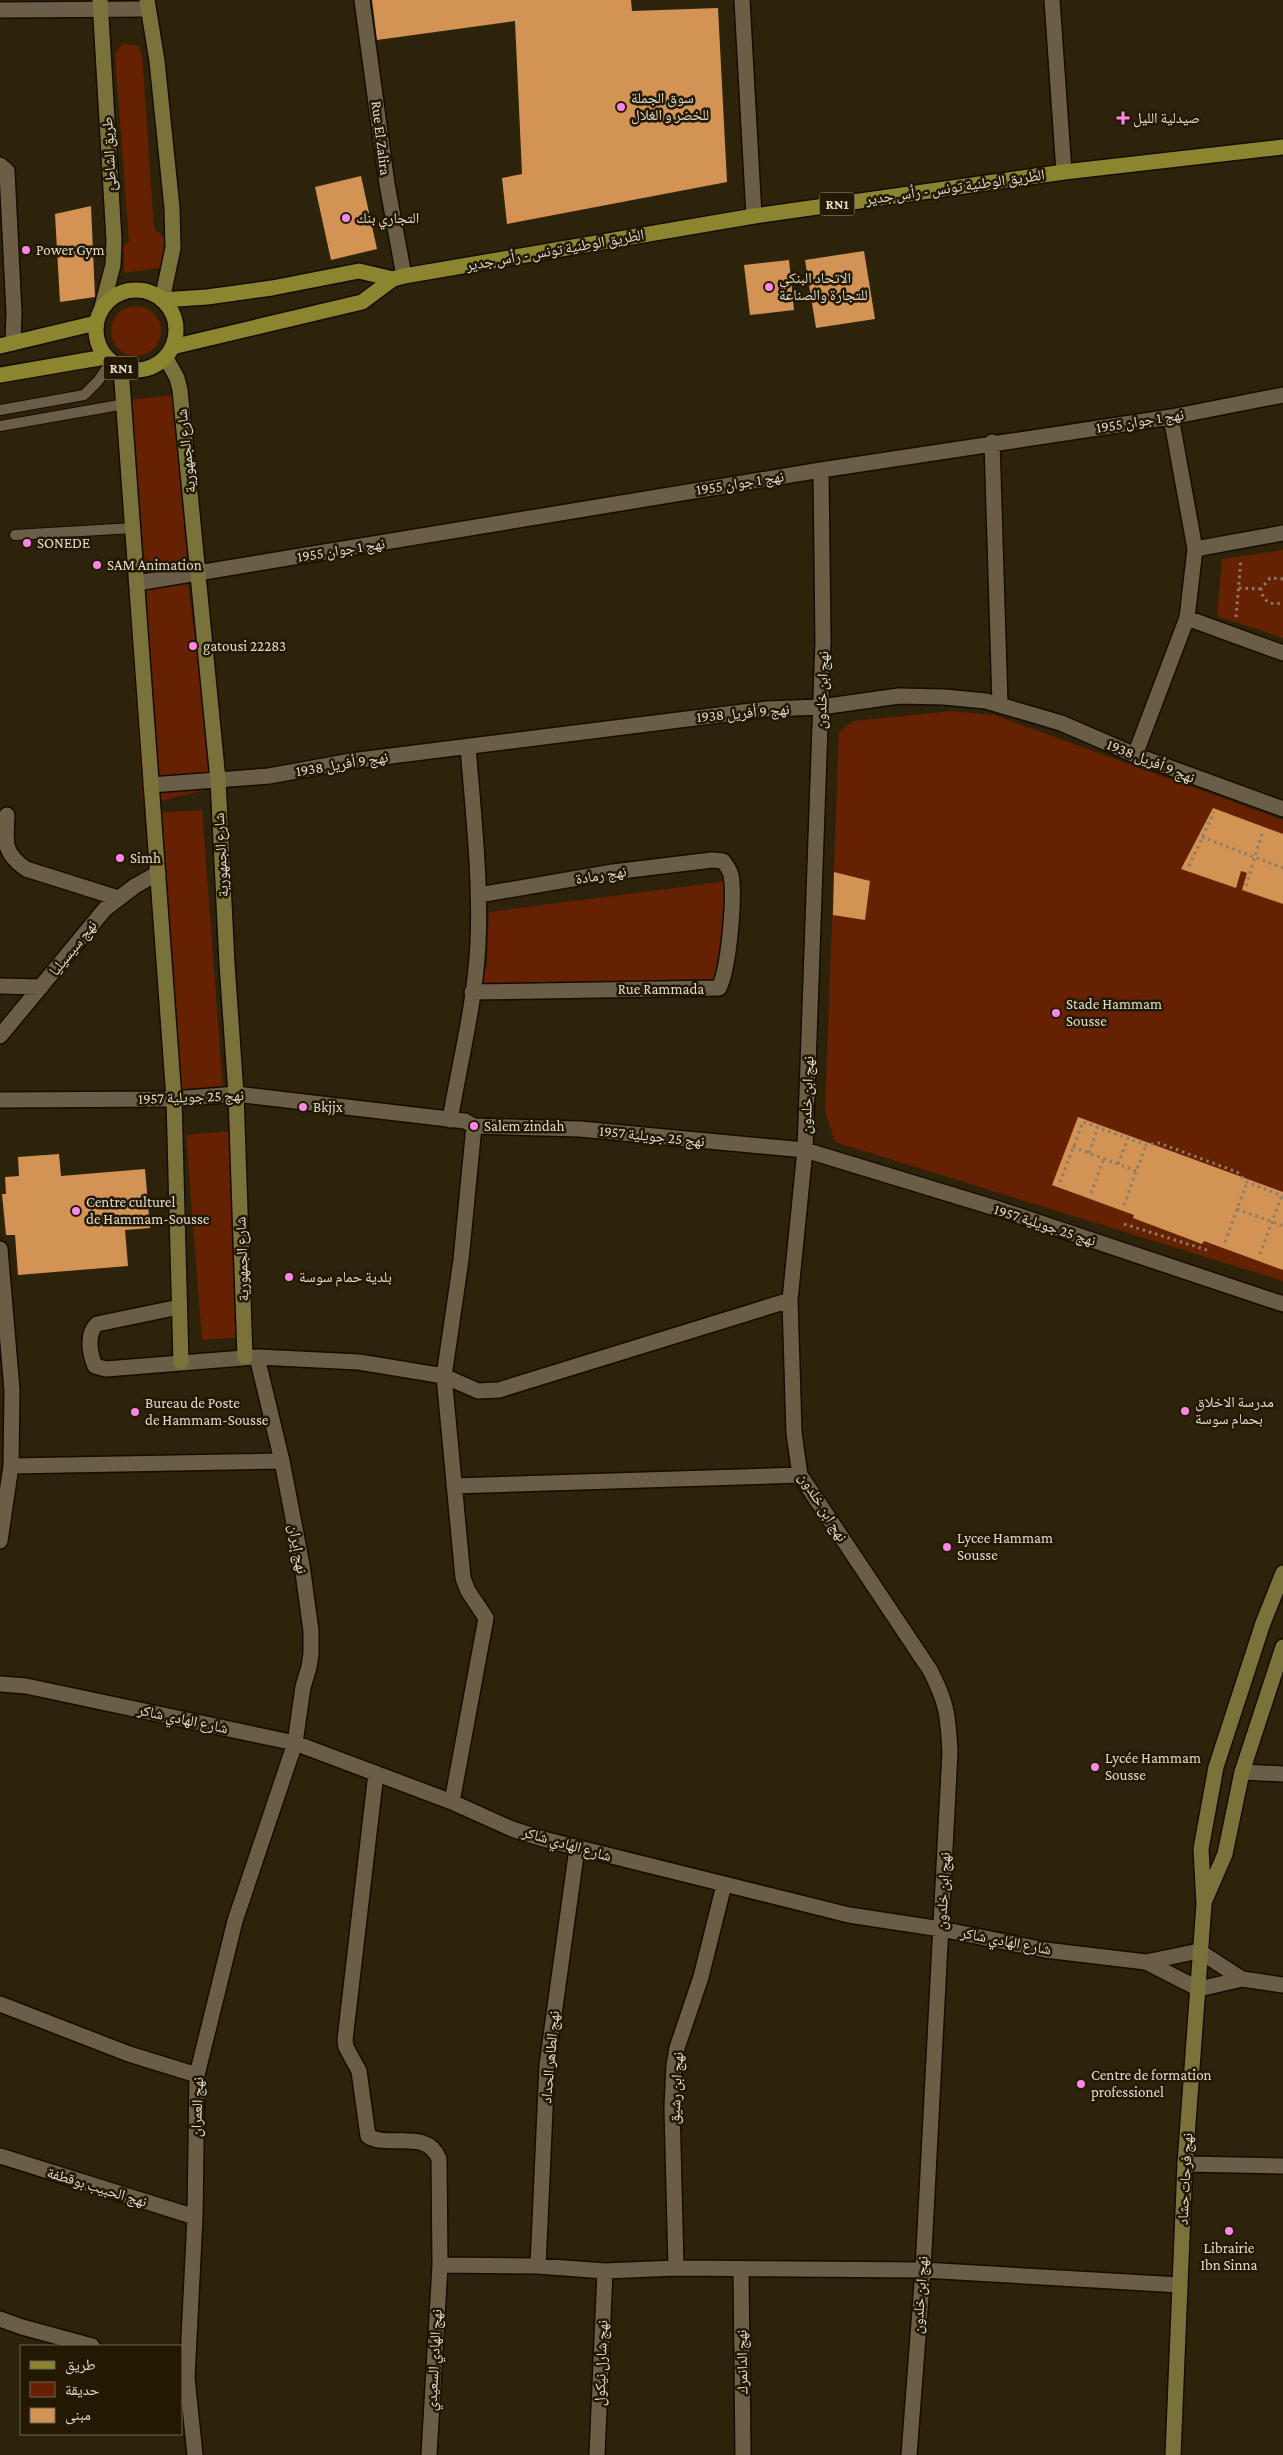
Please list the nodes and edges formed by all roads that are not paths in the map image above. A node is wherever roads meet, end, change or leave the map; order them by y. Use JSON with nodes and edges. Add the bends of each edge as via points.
{"nodes":[{"id":1,"x":362,"y":0,"type":"edge"},
{"id":2,"x":742,"y":0,"type":"edge"},
{"id":3,"x":1052,"y":0,"type":"edge"},
{"id":4,"x":100,"y":5,"type":"edge"},
{"id":5,"x":147,"y":5,"type":"edge"},
{"id":6,"x":0,"y":10,"type":"edge"},
{"id":7,"x":1283,"y":147,"type":"edge"},
{"id":8,"x":0,"y":165,"type":"edge"},
{"id":9,"x":1064,"y":172,"type":"junction"},
{"id":10,"x":754,"y":216,"type":"junction"},
{"id":11,"x":398,"y":278,"type":"junction"},
{"id":12,"x":162,"y":300,"type":"junction"},
{"id":13,"x":102,"y":307,"type":"junction"},
{"id":14,"x":96,"y":323,"type":"junction"},
{"id":15,"x":7,"y":345,"type":"edge"},
{"id":16,"x":169,"y":352,"type":"junction"},
{"id":17,"x":112,"y":362,"type":"junction"},
{"id":18,"x":0,"y":375,"type":"edge"},
{"id":19,"x":1283,"y":395,"type":"edge"},
{"id":20,"x":125,"y":404,"type":"junction"},
{"id":21,"x":0,"y":410,"type":"edge"},
{"id":22,"x":1171,"y":417,"type":"junction"},
{"id":23,"x":0,"y":426,"type":"edge"},
{"id":24,"x":992,"y":442,"type":"junction"},
{"id":25,"x":820,"y":470,"type":"junction"},
{"id":26,"x":133,"y":528,"type":"junction"},
{"id":27,"x":1283,"y":533,"type":"edge"},
{"id":28,"x":15,"y":535,"type":"dead end"},
{"id":29,"x":1195,"y":549,"type":"junction"},
{"id":30,"x":198,"y":574,"type":"junction"},
{"id":31,"x":137,"y":583,"type":"junction"},
{"id":32,"x":1188,"y":618,"type":"junction"},
{"id":33,"x":1283,"y":653,"type":"edge"},
{"id":34,"x":1000,"y":704,"type":"junction"},
{"id":35,"x":821,"y":707,"type":"junction"},
{"id":36,"x":468,"y":746,"type":"junction"},
{"id":37,"x":1135,"y":755,"type":"junction"},
{"id":38,"x":218,"y":780,"type":"junction"},
{"id":39,"x":151,"y":785,"type":"junction"},
{"id":40,"x":1283,"y":809,"type":"edge"},
{"id":41,"x":7,"y":815,"type":"dead end"},
{"id":42,"x":724,"y":861,"type":"joint"},
{"id":43,"x":158,"y":873,"type":"junction"},
{"id":44,"x":479,"y":895,"type":"junction"},
{"id":45,"x":118,"y":898,"type":"junction"},
{"id":46,"x":0,"y":986,"type":"edge"},
{"id":47,"x":41,"y":987,"type":"junction"},
{"id":48,"x":472,"y":992,"type":"junction"},
{"id":49,"x":0,"y":1036,"type":"edge"},
{"id":50,"x":236,"y":1094,"type":"junction"},
{"id":51,"x":174,"y":1099,"type":"junction"},
{"id":52,"x":0,"y":1100,"type":"edge"},
{"id":53,"x":450,"y":1120,"type":"junction"},
{"id":54,"x":474,"y":1126,"type":"junction"},
{"id":55,"x":805,"y":1150,"type":"junction"},
{"id":56,"x":0,"y":1249,"type":"edge"},
{"id":57,"x":790,"y":1300,"type":"junction"},
{"id":58,"x":1283,"y":1304,"type":"edge"},
{"id":59,"x":179,"y":1307,"type":"junction"},
{"id":60,"x":251,"y":1357,"type":"junction"},
{"id":61,"x":181,"y":1362,"type":"junction"},
{"id":62,"x":444,"y":1376,"type":"junction"},
{"id":63,"x":282,"y":1461,"type":"junction"},
{"id":64,"x":11,"y":1466,"type":"junction"},
{"id":65,"x":800,"y":1475,"type":"junction"},
{"id":66,"x":454,"y":1486,"type":"junction"},
{"id":67,"x":2,"y":1512,"type":"edge"},
{"id":68,"x":0,"y":1541,"type":"edge"},
{"id":69,"x":1283,"y":1573,"type":"edge"},
{"id":70,"x":1283,"y":1647,"type":"edge"},
{"id":71,"x":0,"y":1684,"type":"edge"},
{"id":72,"x":295,"y":1743,"type":"junction"},
{"id":73,"x":1242,"y":1772,"type":"junction"},
{"id":74,"x":376,"y":1773,"type":"junction"},
{"id":75,"x":1283,"y":1774,"type":"edge"},
{"id":76,"x":452,"y":1802,"type":"junction"},
{"id":77,"x":577,"y":1848,"type":"junction"},
{"id":78,"x":724,"y":1885,"type":"junction"},
{"id":79,"x":1204,"y":1904,"type":"junction"},
{"id":80,"x":941,"y":1929,"type":"junction"},
{"id":81,"x":1199,"y":1951,"type":"junction"},
{"id":82,"x":1146,"y":1962,"type":"junction"},
{"id":83,"x":1242,"y":1979,"type":"junction"},
{"id":84,"x":1283,"y":1985,"type":"edge"},
{"id":85,"x":1199,"y":1989,"type":"junction"},
{"id":86,"x":0,"y":2004,"type":"edge"},
{"id":87,"x":197,"y":2075,"type":"junction"},
{"id":88,"x":0,"y":2156,"type":"edge"},
{"id":89,"x":1185,"y":2164,"type":"junction"},
{"id":90,"x":1283,"y":2166,"type":"edge"},
{"id":91,"x":195,"y":2217,"type":"junction"},
{"id":92,"x":440,"y":2265,"type":"junction"},
{"id":93,"x":538,"y":2266,"type":"junction"},
{"id":94,"x":676,"y":2268,"type":"junction"},
{"id":95,"x":741,"y":2269,"type":"junction"},
{"id":96,"x":922,"y":2270,"type":"junction"},
{"id":97,"x":605,"y":2271,"type":"junction"},
{"id":98,"x":1180,"y":2285,"type":"junction"},
{"id":99,"x":0,"y":2319,"type":"edge"},
{"id":100,"x":88,"y":2345,"type":"edge"},
{"id":101,"x":184,"y":2377,"type":"edge"},
{"id":102,"x":195,"y":2455,"type":"edge"},
{"id":103,"x":429,"y":2455,"type":"edge"},
{"id":104,"x":597,"y":2455,"type":"edge"},
{"id":105,"x":742,"y":2455,"type":"edge"},
{"id":106,"x":909,"y":2455,"type":"edge"},
{"id":107,"x":1174,"y":2455,"type":"edge"}],
"edges":[{"from":1,"to":11,"type":"street","name":"Rue El Zalira"},
{"from":2,"to":10,"type":"street"},
{"from":3,"to":9,"type":"street"},
{"from":4,"to":5,"type":"street"},
{"from":4,"to":6,"type":"street"},
{"from":4,"to":13,"type":"street","name":"طريق الشاطئ","via":[[114,240],[113,265]]},
{"from":5,"to":12,"type":"street","via":[[157,62],[172,218],[173,248]]},
{"from":7,"to":9,"type":"main road","name":"الطريق الوطنية تونس - رأس جدير","number":"RN1"},
{"from":8,"to":15,"type":"street","via":[[8,171],[14,313]]},
{"from":9,"to":10,"type":"main road","name":"الطريق الوطنية تونس - رأس جدير","number":"RN1"},
{"from":10,"to":11,"type":"main road","name":"الطريق الوطنية تونس - رأس جدير","number":"RN1"},
{"from":11,"to":12,"type":"main road","name":"الطريق الوطنية تونس - رأس جدير","number":"RN1","via":[[359,271],[263,289]]},
{"from":11,"to":16,"type":"main road","name":"الطريق الوطنية تونس - رأس جدير","number":"RN1","via":[[362,302]]},
{"from":12,"to":13,"type":"main road","number":"RN1","via":[[138,290],[124,292]]},
{"from":12,"to":16,"type":"main road","via":[[175,322],[176,335]]},
{"from":13,"to":14,"type":"main road","number":"RN1"},
{"from":14,"to":15,"type":"main road"},
{"from":14,"to":17,"type":"main road","number":"RN1","via":[[99,346]]},
{"from":16,"to":17,"type":"main road","number":"RN1","via":[[156,365],[145,370],[133,371]]},
{"from":16,"to":30,"type":"street","name":"شارع الجمهورية","via":[[180,390]]},
{"from":17,"to":18,"type":"main road","number":"RN1"},
{"from":17,"to":20,"type":"street"},
{"from":17,"to":21,"type":"lane","via":[[84,395]]},
{"from":19,"to":22,"type":"street","name":"نهج 1 جوان 1955"},
{"from":20,"to":23,"type":"lane"},
{"from":20,"to":26,"type":"street"},
{"from":22,"to":24,"type":"street","name":"نهج 1 جوان 1955"},
{"from":22,"to":29,"type":"street"},
{"from":24,"to":25,"type":"street","name":"نهج 1 جوان 1955"},
{"from":24,"to":34,"type":"street"},
{"from":25,"to":30,"type":"street","name":"نهج 1 جوان 1955"},
{"from":25,"to":35,"type":"street","name":"نهج ابن خلدون"},
{"from":26,"to":28,"type":"lane"},
{"from":26,"to":31,"type":"street"},
{"from":27,"to":29,"type":"street"},
{"from":29,"to":32,"type":"street"},
{"from":30,"to":31,"type":"street","name":"نهج 1 جوان 1955"},
{"from":30,"to":38,"type":"street","name":"شارع الجمهورية"},
{"from":31,"to":39,"type":"street"},
{"from":32,"to":33,"type":"street"},
{"from":32,"to":37,"type":"street"},
{"from":34,"to":35,"type":"street","name":"نهج 9 أفريل 1938","via":[[944,697],[899,696]]},
{"from":34,"to":37,"type":"street","name":"نهج 9 أفريل 1938","via":[[1061,723]]},
{"from":35,"to":36,"type":"street","name":"نهج 9 أفريل 1938","via":[[767,709]]},
{"from":35,"to":55,"type":"street","name":"نهج ابن خلدون"},
{"from":36,"to":38,"type":"street","name":"نهج 9 أفريل 1938","via":[[351,761],[269,776]]},
{"from":36,"to":44,"type":"street"},
{"from":37,"to":40,"type":"street","name":"نهج 9 أفريل 1938"},
{"from":38,"to":39,"type":"street","name":"نهج 9 أفريل 1938"},
{"from":38,"to":50,"type":"street","name":"شارع الجمهورية"},
{"from":39,"to":43,"type":"street"},
{"from":41,"to":45,"type":"street","via":[[6,849],[13,860],[26,869]]},
{"from":42,"to":44,"type":"street","name":"نهج رمادة","via":[[613,872]]},
{"from":42,"to":48,"type":"street","name":"Rue Rammada","via":[[732,882],[730,935],[719,988]]},
{"from":43,"to":45,"type":"street","name":"نهج سيسيليا"},
{"from":43,"to":51,"type":"street"},
{"from":44,"to":48,"type":"street","via":[[478,945]]},
{"from":45,"to":47,"type":"street","name":"نهج سيسيليا","via":[[92,923]]},
{"from":46,"to":47,"type":"street"},
{"from":47,"to":49,"type":"street","name":"نهج سيسيليا"},
{"from":48,"to":53,"type":"street"},
{"from":50,"to":51,"type":"street","name":"نهج 25 جويلية 1957"},
{"from":50,"to":53,"type":"street","name":"نهج 25 جويلية 1957"},
{"from":50,"to":60,"type":"street","name":"شارع الجمهورية"},
{"from":51,"to":52,"type":"street","name":"نهج 25 جويلية 1957"},
{"from":51,"to":59,"type":"street"},
{"from":53,"to":54,"type":"street","name":"نهج 25 جويلية 1957","via":[[465,1121]]},
{"from":54,"to":55,"type":"street","name":"نهج 25 جويلية 1957","via":[[580,1129]]},
{"from":54,"to":62,"type":"street","via":[[461,1260]]},
{"from":55,"to":57,"type":"street","name":"نهج ابن خلدون"},
{"from":55,"to":58,"type":"street","name":"نهج 25 جويلية 1957","via":[[1002,1210]]},
{"from":56,"to":64,"type":"street","via":[[12,1390]]},
{"from":57,"to":62,"type":"street","via":[[499,1390],[478,1391]]},
{"from":57,"to":65,"type":"street","name":"نهج ابن خلدون","via":[[794,1433]]},
{"from":59,"to":61,"type":"street"},
{"from":59,"to":61,"type":"street","via":[[97,1324],[92,1331],[90,1349],[98,1368]]},
{"from":60,"to":61,"type":"street"},
{"from":60,"to":62,"type":"street","via":[[359,1362]]},
{"from":60,"to":63,"type":"street","name":"نهج إيران"},
{"from":62,"to":66,"type":"street"},
{"from":63,"to":64,"type":"street"},
{"from":63,"to":72,"type":"street","name":"نهج إيران","via":[[311,1632],[309,1667]]},
{"from":64,"to":67,"type":"street"},
{"from":65,"to":66,"type":"street"},
{"from":65,"to":80,"type":"street","name":"نهج ابن خلدون","via":[[930,1670],[946,1703],[950,1752]]},
{"from":66,"to":76,"type":"street","via":[[463,1578],[486,1618]]},
{"from":67,"to":68,"type":"street"},
{"from":69,"to":79,"type":"street","via":[[1263,1623],[1216,1767],[1201,1849]]},
{"from":70,"to":73,"type":"street"},
{"from":71,"to":72,"type":"street","name":"شارع الهادي شاكر","via":[[26,1686]]},
{"from":72,"to":74,"type":"street","name":"شارع الهادي شاكر"},
{"from":72,"to":87,"type":"street","name":"نهج العمران","via":[[235,1921]]},
{"from":73,"to":75,"type":"street"},
{"from":73,"to":79,"type":"street","via":[[1225,1854]]},
{"from":74,"to":76,"type":"street","name":"شارع الهادي شاكر"},
{"from":74,"to":92,"type":"street","name":"نهج الهادي السعيدي","via":[[346,2047],[359,2071],[368,2136],[418,2141],[437,2154],[440,2164]]},
{"from":76,"to":77,"type":"street","name":"شارع الهادي شاكر","via":[[512,1829]]},
{"from":77,"to":78,"type":"street","name":"شارع الهادي شاكر"},
{"from":77,"to":93,"type":"street","name":"نهج الطاهر الحداد","via":[[547,2065]]},
{"from":78,"to":80,"type":"street","name":"شارع الهادي شاكر","via":[[849,1915]]},
{"from":78,"to":94,"type":"street","name":"نهج ابن رشيق","via":[[674,2066]]},
{"from":79,"to":81,"type":"street","name":"نهج فرحات حشاد"},
{"from":80,"to":82,"type":"street","name":"شارع الهادي شاكر","via":[[1045,1950]]},
{"from":80,"to":96,"type":"street","name":"نهج ابن خلدون"},
{"from":81,"to":82,"type":"street","name":"شارع الهادي شاكر"},
{"from":81,"to":83,"type":"street"},
{"from":81,"to":85,"type":"street","name":"نهج فرحات حشاد"},
{"from":82,"to":85,"type":"street","name":"شارع الهادي شاكر"},
{"from":83,"to":84,"type":"street"},
{"from":83,"to":85,"type":"street"},
{"from":85,"to":89,"type":"street","name":"نهج فرحات حشاد"},
{"from":86,"to":87,"type":"street","via":[[129,2054]]},
{"from":87,"to":91,"type":"street","name":"نهج العمران"},
{"from":88,"to":91,"type":"street","name":"نهج الحبيب بوقطفة"},
{"from":89,"to":90,"type":"street"},
{"from":89,"to":98,"type":"street","name":"نهج فرحات حشاد"},
{"from":91,"to":101,"type":"street","name":"نهج العمران"},
{"from":92,"to":93,"type":"street"},
{"from":92,"to":103,"type":"street","name":"نهج الهادي السعيدي"},
{"from":93,"to":97,"type":"street"},
{"from":94,"to":95,"type":"street"},
{"from":94,"to":97,"type":"street"},
{"from":95,"to":96,"type":"street"},
{"from":95,"to":105,"type":"street","name":"نهج الدانمرك"},
{"from":96,"to":98,"type":"street"},
{"from":96,"to":106,"type":"street","name":"نهج ابن خلدون"},
{"from":97,"to":104,"type":"street","name":"نهج شارل نيكول"},
{"from":98,"to":107,"type":"street","name":"نهج فرحات حشاد"},
{"from":99,"to":100,"type":"street"},
{"from":101,"to":102,"type":"street","name":"نهج العمران"}]}
